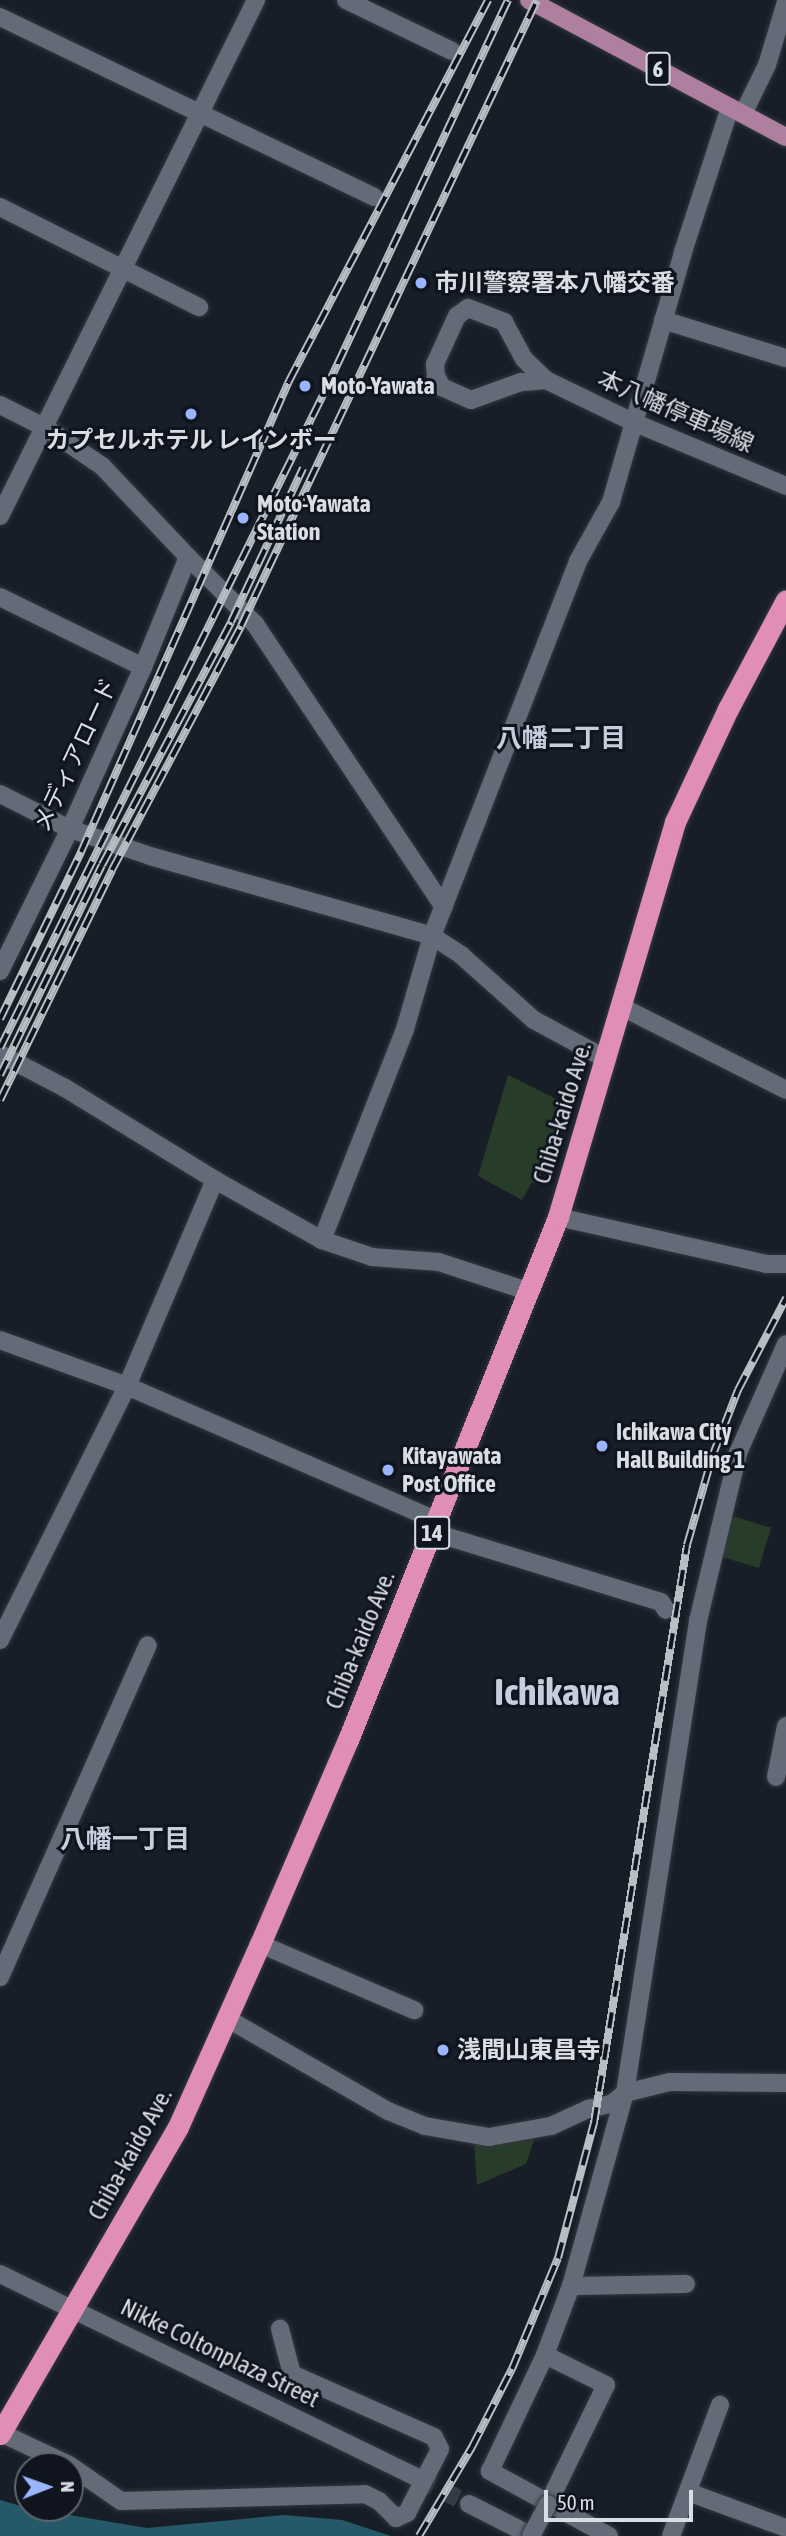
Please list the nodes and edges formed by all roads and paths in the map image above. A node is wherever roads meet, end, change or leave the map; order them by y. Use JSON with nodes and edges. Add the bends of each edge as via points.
{"nodes":[{"id":1,"x":256,"y":0,"type":"edge"},
{"id":2,"x":346,"y":0,"type":"edge"},
{"id":3,"x":529,"y":0,"type":"edge"},
{"id":4,"x":786,"y":2,"type":"edge"},
{"id":5,"x":0,"y":17,"type":"edge"},
{"id":6,"x":452,"y":51,"type":"dead end"},
{"id":7,"x":736,"y":111,"type":"junction"},
{"id":8,"x":201,"y":114,"type":"junction"},
{"id":9,"x":786,"y":137,"type":"edge"},
{"id":10,"x":374,"y":197,"type":"dead end"},
{"id":11,"x":0,"y":207,"type":"edge"},
{"id":12,"x":125,"y":268,"type":"junction"},
{"id":13,"x":199,"y":307,"type":"dead end"},
{"id":14,"x":663,"y":320,"type":"junction"},
{"id":15,"x":786,"y":358,"type":"edge"},
{"id":16,"x":547,"y":380,"type":"junction"},
{"id":17,"x":0,"y":405,"type":"edge"},
{"id":18,"x":635,"y":423,"type":"junction"},
{"id":19,"x":46,"y":428,"type":"junction"},
{"id":20,"x":786,"y":486,"type":"edge"},
{"id":21,"x":0,"y":516,"type":"edge"},
{"id":22,"x":188,"y":556,"type":"junction"},
{"id":23,"x":0,"y":597,"type":"edge"},
{"id":24,"x":786,"y":600,"type":"edge"},
{"id":25,"x":143,"y":667,"type":"junction"},
{"id":26,"x":0,"y":793,"type":"edge"},
{"id":27,"x":69,"y":829,"type":"junction"},
{"id":28,"x":444,"y":907,"type":"junction"},
{"id":29,"x":432,"y":936,"type":"junction"},
{"id":30,"x":0,"y":971,"type":"edge"},
{"id":31,"x":622,"y":1007,"type":"junction"},
{"id":32,"x":0,"y":1054,"type":"edge"},
{"id":33,"x":606,"y":1059,"type":"junction"},
{"id":34,"x":786,"y":1090,"type":"edge"},
{"id":35,"x":215,"y":1180,"type":"junction"},
{"id":36,"x":558,"y":1217,"type":"junction"},
{"id":37,"x":322,"y":1240,"type":"junction"},
{"id":38,"x":786,"y":1264,"type":"edge"},
{"id":39,"x":530,"y":1292,"type":"junction"},
{"id":40,"x":0,"y":1340,"type":"edge"},
{"id":41,"x":786,"y":1344,"type":"edge"},
{"id":42,"x":127,"y":1386,"type":"junction"},
{"id":43,"x":435,"y":1527,"type":"junction"},
{"id":44,"x":666,"y":1610,"type":"dead end"},
{"id":45,"x":0,"y":1640,"type":"edge"},
{"id":46,"x":148,"y":1644,"type":"dead end"},
{"id":47,"x":786,"y":1730,"type":"edge"},
{"id":48,"x":776,"y":1777,"type":"dead end"},
{"id":49,"x":260,"y":1944,"type":"junction"},
{"id":50,"x":0,"y":1977,"type":"edge"},
{"id":51,"x":414,"y":2010,"type":"dead end"},
{"id":52,"x":228,"y":2019,"type":"junction"},
{"id":53,"x":786,"y":2083,"type":"edge"},
{"id":54,"x":625,"y":2093,"type":"junction"},
{"id":55,"x":0,"y":2274,"type":"edge"},
{"id":56,"x":686,"y":2284,"type":"dead end"},
{"id":57,"x":571,"y":2286,"type":"junction"},
{"id":58,"x":71,"y":2308,"type":"junction"},
{"id":59,"x":280,"y":2329,"type":"dead end"},
{"id":60,"x":545,"y":2355,"type":"junction"},
{"id":61,"x":720,"y":2405,"type":"dead end"},
{"id":62,"x":0,"y":2434,"type":"edge"},
{"id":63,"x":418,"y":2477,"type":"tunnel mouth"},
{"id":64,"x":688,"y":2492,"type":"junction"},
{"id":65,"x":469,"y":2504,"type":"tunnel mouth"},
{"id":66,"x":548,"y":2504,"type":"junction"},
{"id":67,"x":786,"y":2528,"type":"edge"},
{"id":68,"x":531,"y":2536,"type":"edge"},
{"id":69,"x":609,"y":2536,"type":"edge"},
{"id":70,"x":671,"y":2536,"type":"edge"}],
"edges":[{"from":1,"to":8,"type":"street"},
{"from":2,"to":6,"type":"street"},
{"from":3,"to":7,"type":"main road","number":"6"},
{"from":4,"to":7,"type":"street","via":[[767,65]]},
{"from":5,"to":8,"type":"street"},
{"from":7,"to":9,"type":"main road","number":"6"},
{"from":7,"to":14,"type":"street"},
{"from":8,"to":10,"type":"street"},
{"from":8,"to":12,"type":"street"},
{"from":11,"to":12,"type":"street"},
{"from":12,"to":13,"type":"street"},
{"from":12,"to":19,"type":"street"},
{"from":14,"to":15,"type":"street"},
{"from":14,"to":18,"type":"street"},
{"from":16,"to":16,"type":"street","name":"本八幡停車場線","via":[[521,382],[471,400],[442,387],[435,364],[457,316],[468,309],[504,322],[524,359]]},
{"from":16,"to":18,"type":"street","name":"本八幡停車場線"},
{"from":17,"to":19,"type":"street"},
{"from":18,"to":20,"type":"street","name":"本八幡停車場線"},
{"from":18,"to":28,"type":"street","via":[[611,502],[578,561]]},
{"from":19,"to":21,"type":"street"},
{"from":19,"to":22,"type":"street","via":[[102,466]]},
{"from":22,"to":25,"type":"street","name":"メディアロード"},
{"from":22,"to":28,"type":"street","via":[[254,624]]},
{"from":23,"to":25,"type":"street"},
{"from":24,"to":31,"type":"highway","name":"Chiba-kaido Ave.","number":"14","via":[[675,822]]},
{"from":25,"to":27,"type":"street","name":"メディアロード"},
{"from":26,"to":27,"type":"street"},
{"from":27,"to":29,"type":"street"},
{"from":27,"to":30,"type":"street","name":"メディアロード"},
{"from":28,"to":29,"type":"street"},
{"from":29,"to":33,"type":"street","via":[[461,955],[534,1020]]},
{"from":29,"to":37,"type":"street","via":[[405,1029]]},
{"from":31,"to":33,"type":"highway","name":"Chiba-kaido Ave.","number":"14"},
{"from":31,"to":34,"type":"street"},
{"from":32,"to":35,"type":"street","via":[[65,1088]]},
{"from":33,"to":36,"type":"highway","name":"Chiba-kaido Ave.","number":"14"},
{"from":35,"to":37,"type":"street"},
{"from":35,"to":42,"type":"street"},
{"from":36,"to":38,"type":"street","via":[[766,1264]]},
{"from":36,"to":39,"type":"highway","name":"Chiba-kaido Ave.","number":"14"},
{"from":37,"to":39,"type":"street","via":[[372,1257],[439,1262]]},
{"from":39,"to":43,"type":"highway","name":"Chiba-kaido Ave.","number":"14"},
{"from":40,"to":42,"type":"street"},
{"from":41,"to":54,"type":"street","via":[[738,1453],[698,1621]]},
{"from":42,"to":43,"type":"street"},
{"from":42,"to":45,"type":"street"},
{"from":43,"to":44,"type":"street","via":[[661,1602]]},
{"from":43,"to":49,"type":"highway","name":"Chiba-kaido Ave.","number":"14"},
{"from":46,"to":50,"type":"street"},
{"from":47,"to":48,"type":"street"},
{"from":49,"to":51,"type":"street"},
{"from":49,"to":52,"type":"highway","name":"Chiba-kaido Ave.","number":"14"},
{"from":52,"to":54,"type":"street","via":[[388,2111],[425,2126],[489,2137],[551,2126],[613,2103]]},
{"from":52,"to":58,"type":"highway","name":"Chiba-kaido Ave.","number":"14","via":[[178,2127]]},
{"from":53,"to":54,"type":"street","via":[[670,2082]]},
{"from":54,"to":57,"type":"street"},
{"from":55,"to":58,"type":"street","name":"Nikke Coltonplaza Street"},
{"from":56,"to":57,"type":"street"},
{"from":57,"to":60,"type":"street"},
{"from":58,"to":62,"type":"highway","name":"Chiba-kaido Ave.","number":"14"},
{"from":58,"to":63,"type":"street","name":"Nikke Coltonplaza Street"},
{"from":59,"to":62,"type":"street","via":[[292,2374],[434,2437],[440,2449],[407,2513],[396,2518],[365,2494],[121,2501],[69,2465]]},
{"from":60,"to":66,"type":"street","via":[[490,2471]]},
{"from":60,"to":66,"type":"street","via":[[606,2385]]},
{"from":61,"to":64,"type":"street"},
{"from":64,"to":67,"type":"street"},
{"from":64,"to":70,"type":"street"},
{"from":65,"to":68,"type":"street"},
{"from":66,"to":68,"type":"street","bridge":true},
{"from":66,"to":69,"type":"street"}]}
